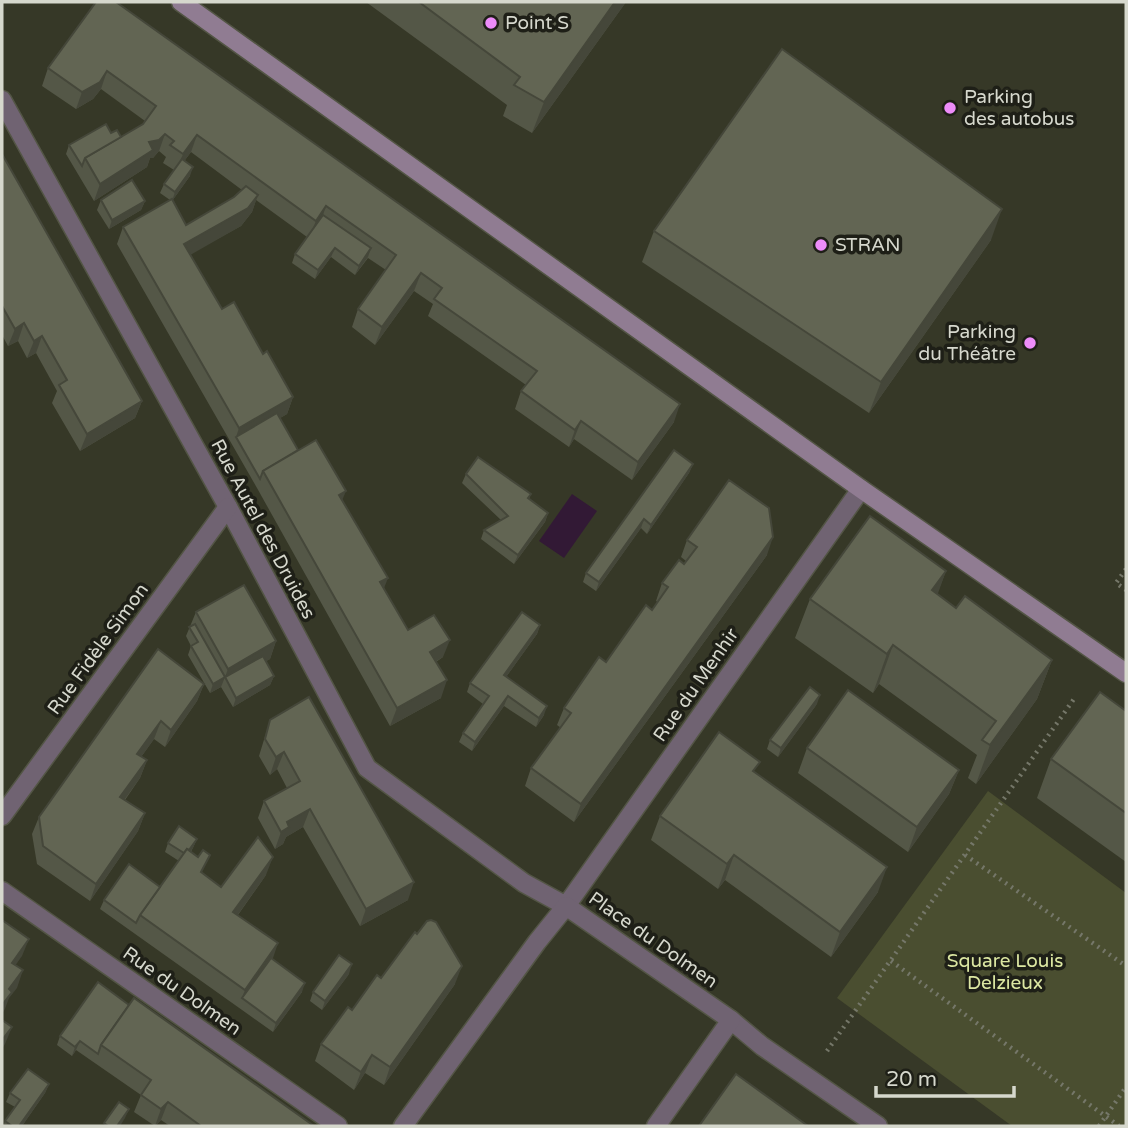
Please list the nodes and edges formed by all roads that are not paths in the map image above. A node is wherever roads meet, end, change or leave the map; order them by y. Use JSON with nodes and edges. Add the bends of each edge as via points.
{"nodes":[{"id":1,"x":181,"y":2,"type":"edge"},
{"id":2,"x":2,"y":100,"type":"edge"},
{"id":3,"x":861,"y":488,"type":"junction"},
{"id":4,"x":229,"y":507,"type":"junction"},
{"id":5,"x":1126,"y":673,"type":"edge"},
{"id":6,"x":2,"y":816,"type":"edge"},
{"id":7,"x":2,"y":891,"type":"edge"},
{"id":8,"x":566,"y":906,"type":"junction"},
{"id":9,"x":730,"y":1020,"type":"junction"},
{"id":10,"x":338,"y":1126,"type":"edge"},
{"id":11,"x":403,"y":1126,"type":"edge"},
{"id":12,"x":656,"y":1126,"type":"edge"},
{"id":13,"x":878,"y":1126,"type":"edge"}],
"edges":[{"from":1,"to":3,"type":"street"},
{"from":2,"to":4,"type":"street","name":"Rue Autel des Druides"},
{"from":3,"to":5,"type":"street"},
{"from":3,"to":8,"type":"street","name":"Rue du Menhir"},
{"from":4,"to":6,"type":"street","name":"Rue Fidèle Simon"},
{"from":4,"to":8,"type":"street","name":"Rue Autel des Druides","via":[[367,768],[524,883]]},
{"from":7,"to":10,"type":"street","name":"Rue du Dolmen"},
{"from":8,"to":9,"type":"street","name":"Place du Dolmen"},
{"from":8,"to":11,"type":"street","name":"Place du Dolmen"},
{"from":9,"to":12,"type":"street"},
{"from":9,"to":13,"type":"street","name":"Place du Dolmen"}]}
